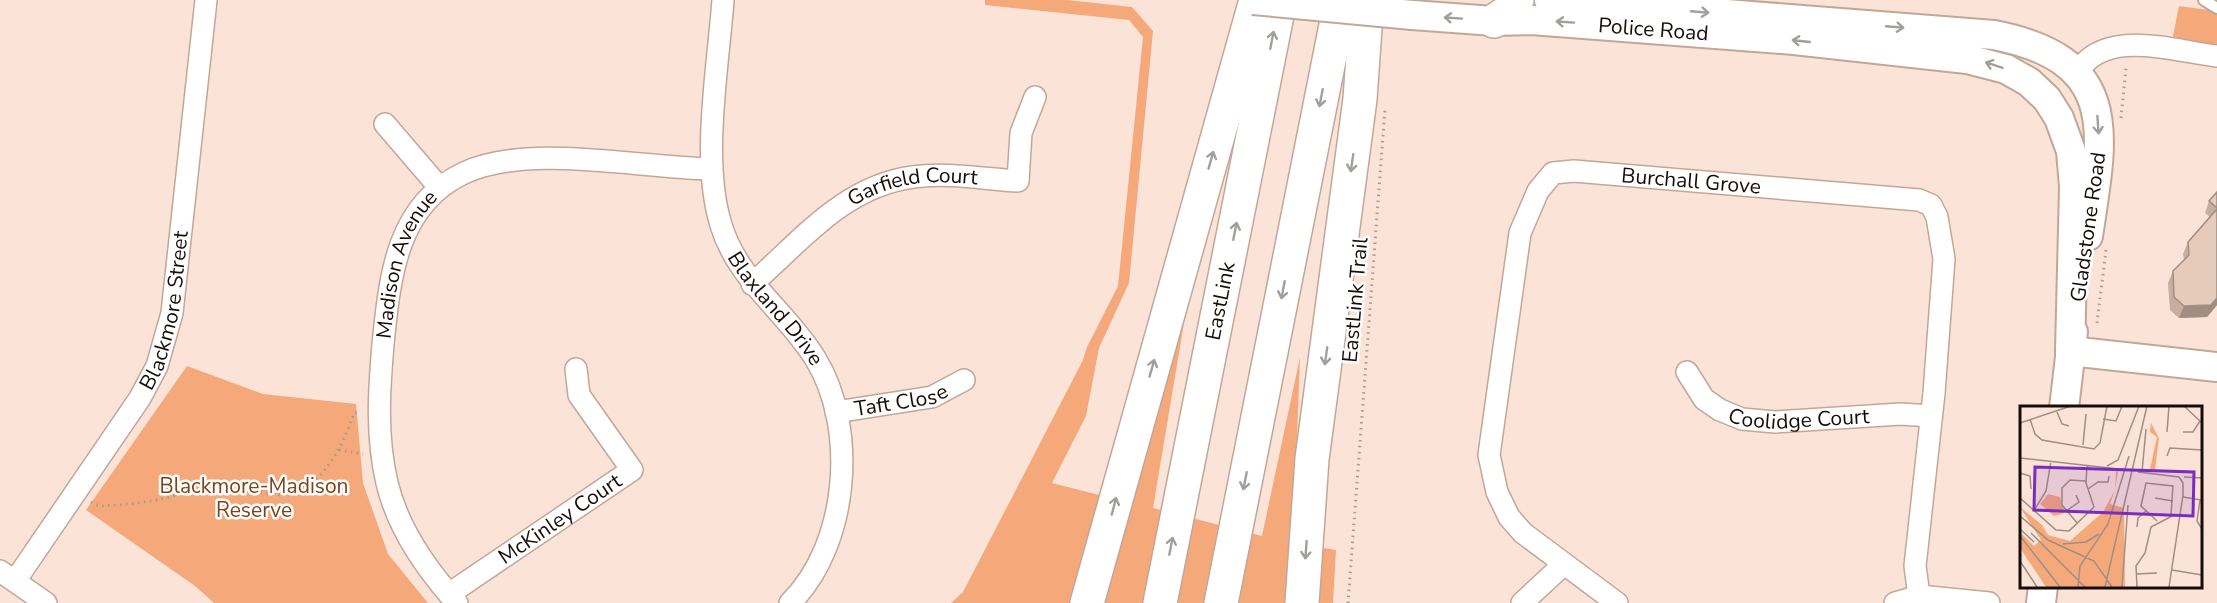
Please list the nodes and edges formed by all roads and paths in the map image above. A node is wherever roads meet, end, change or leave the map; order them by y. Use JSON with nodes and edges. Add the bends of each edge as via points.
{"nodes":[{"id":1,"x":206,"y":0,"type":"edge"},
{"id":2,"x":723,"y":0,"type":"edge"},
{"id":3,"x":1255,"y":0,"type":"edge"},
{"id":4,"x":1280,"y":0,"type":"edge"},
{"id":5,"x":1341,"y":0,"type":"edge"},
{"id":6,"x":1366,"y":0,"type":"edge"},
{"id":7,"x":2204,"y":0,"type":"edge"},
{"id":8,"x":1567,"y":1,"type":"edge"},
{"id":9,"x":2217,"y":8,"type":"edge"},
{"id":10,"x":1506,"y":11,"type":"edge"},
{"id":11,"x":2217,"y":56,"type":"edge"},
{"id":12,"x":2077,"y":73,"type":"junction"},
{"id":13,"x":1035,"y":97,"type":"dead end"},
{"id":14,"x":2045,"y":97,"type":"junction"},
{"id":15,"x":1386,"y":106,"type":"dead end"},
{"id":16,"x":385,"y":124,"type":"dead end"},
{"id":17,"x":711,"y":170,"type":"junction"},
{"id":18,"x":439,"y":187,"type":"junction"},
{"id":19,"x":752,"y":284,"type":"junction"},
{"id":20,"x":2070,"y":351,"type":"junction"},
{"id":21,"x":2217,"y":368,"type":"edge"},
{"id":22,"x":576,"y":369,"type":"dead end"},
{"id":23,"x":1687,"y":372,"type":"dead end"},
{"id":24,"x":964,"y":380,"type":"dead end"},
{"id":25,"x":2064,"y":406,"type":"edge"},
{"id":26,"x":360,"y":411,"type":"dead end"},
{"id":27,"x":836,"y":412,"type":"junction"},
{"id":28,"x":1931,"y":416,"type":"junction"},
{"id":29,"x":339,"y":450,"type":"junction"},
{"id":30,"x":363,"y":454,"type":"dead end"},
{"id":31,"x":90,"y":501,"type":"dead end"},
{"id":32,"x":1101,"y":556,"type":"junction"},
{"id":33,"x":1564,"y":564,"type":"junction"},
{"id":34,"x":7,"y":576,"type":"edge"},
{"id":35,"x":2043,"y":588,"type":"edge"},
{"id":36,"x":1919,"y":596,"type":"junction"},
{"id":37,"x":453,"y":599,"type":"edge"},
{"id":38,"x":46,"y":603,"type":"edge"},
{"id":39,"x":790,"y":603,"type":"edge"},
{"id":40,"x":1081,"y":603,"type":"edge"},
{"id":41,"x":1087,"y":603,"type":"edge"},
{"id":42,"x":1160,"y":603,"type":"edge"},
{"id":43,"x":1221,"y":603,"type":"edge"},
{"id":44,"x":1302,"y":603,"type":"edge"},
{"id":45,"x":1347,"y":603,"type":"edge"},
{"id":46,"x":1522,"y":603,"type":"edge"},
{"id":47,"x":1617,"y":603,"type":"edge"},
{"id":48,"x":1895,"y":603,"type":"edge"},
{"id":49,"x":1989,"y":603,"type":"edge"},
{"id":50,"x":2041,"y":603,"type":"edge"}],
"edges":[{"from":1,"to":34,"type":"street","name":"Blackmore Street","via":[[172,313],[157,366],[140,398]]},
{"from":2,"to":17,"type":"street","name":"Blaxland Drive"},
{"from":10,"to":3,"type":"main road","name":"Police Road","one_way":true,"bridge":true,"via":[[1412,15]]},
{"from":32,"to":3,"type":"highway","one_way":true},
{"from":42,"to":4,"type":"highway","name":"EastLink","one_way":true},
{"from":5,"to":43,"type":"highway","one_way":true},
{"from":6,"to":44,"type":"highway","one_way":true,"via":[[1360,99],[1312,459]]},
{"from":7,"to":9,"type":"lane"},
{"from":8,"to":12,"type":"main road","name":"Police Road","one_way":true,"via":[[1994,35],[2021,40],[2047,51]]},
{"from":14,"to":10,"type":"main road","name":"Police Road","one_way":true,"via":[[2006,69],[1967,59],[1770,38],[1532,20]]},
{"from":11,"to":12,"type":"street","via":[[2182,52],[2119,60]]},
{"from":12,"to":14,"type":"main road"},
{"from":12,"to":20,"type":"main road","name":"Gladstone Road","one_way":true,"via":[[2094,98],[2099,154]]},
{"from":13,"to":19,"type":"street","name":"Garfield Court","via":[[1021,133],[1018,182],[938,176],[878,184],[839,205]]},
{"from":14,"to":20,"type":"main road","name":"Gladstone Road","via":[[2066,134],[2074,168]]},
{"from":15,"to":45,"type":"path","name":"EastLink Trail"},
{"from":16,"to":18,"type":"street"},
{"from":17,"to":18,"type":"street","name":"Madison Avenue","via":[[512,158],[491,163]]},
{"from":17,"to":19,"type":"street","name":"Blaxland Drive","via":[[722,228],[732,255]]},
{"from":18,"to":37,"type":"street","name":"Madison Avenue","via":[[415,218],[397,252],[386,318],[378,421],[387,485],[398,516],[431,575]]},
{"from":19,"to":27,"type":"street","name":"Blaxland Drive","via":[[816,359]]},
{"from":20,"to":21,"type":"main road"},
{"from":20,"to":25,"type":"main road","name":"Gladstone Road"},
{"from":22,"to":37,"type":"street","name":"McKinley Court","via":[[579,395],[632,470]]},
{"from":23,"to":28,"type":"street","name":"Coolidge Court","via":[[1704,399],[1742,419],[1775,422],[1901,414]]},
{"from":24,"to":27,"type":"street","name":"Taft Close","via":[[932,398]]},
{"from":26,"to":29,"type":"path","via":[[354,413]]},
{"from":27,"to":39,"type":"street","name":"Blaxland Drive","via":[[843,461],[834,526],[829,543],[801,592]]},
{"from":28,"to":33,"type":"street","name":"Burchall Grove","via":[[1944,259],[1932,205],[1919,200],[1574,171],[1553,173],[1538,190],[1520,233],[1489,455],[1497,492],[1509,517],[1523,533]]},
{"from":28,"to":36,"type":"street","name":"Burchall Grove","via":[[1915,566]]},
{"from":29,"to":30,"type":"path"},
{"from":29,"to":31,"type":"path","via":[[324,471],[293,492],[279,495],[233,484],[215,484],[153,500],[99,506]]},
{"from":32,"to":40,"type":"highway"},
{"from":32,"to":41,"type":"highway"},
{"from":33,"to":46,"type":"street"},
{"from":33,"to":47,"type":"street","name":"Burchall Grove"},
{"from":34,"to":38,"type":"street"},
{"from":35,"to":50,"type":"main road"},
{"from":36,"to":48,"type":"street"},
{"from":36,"to":49,"type":"street"}]}
